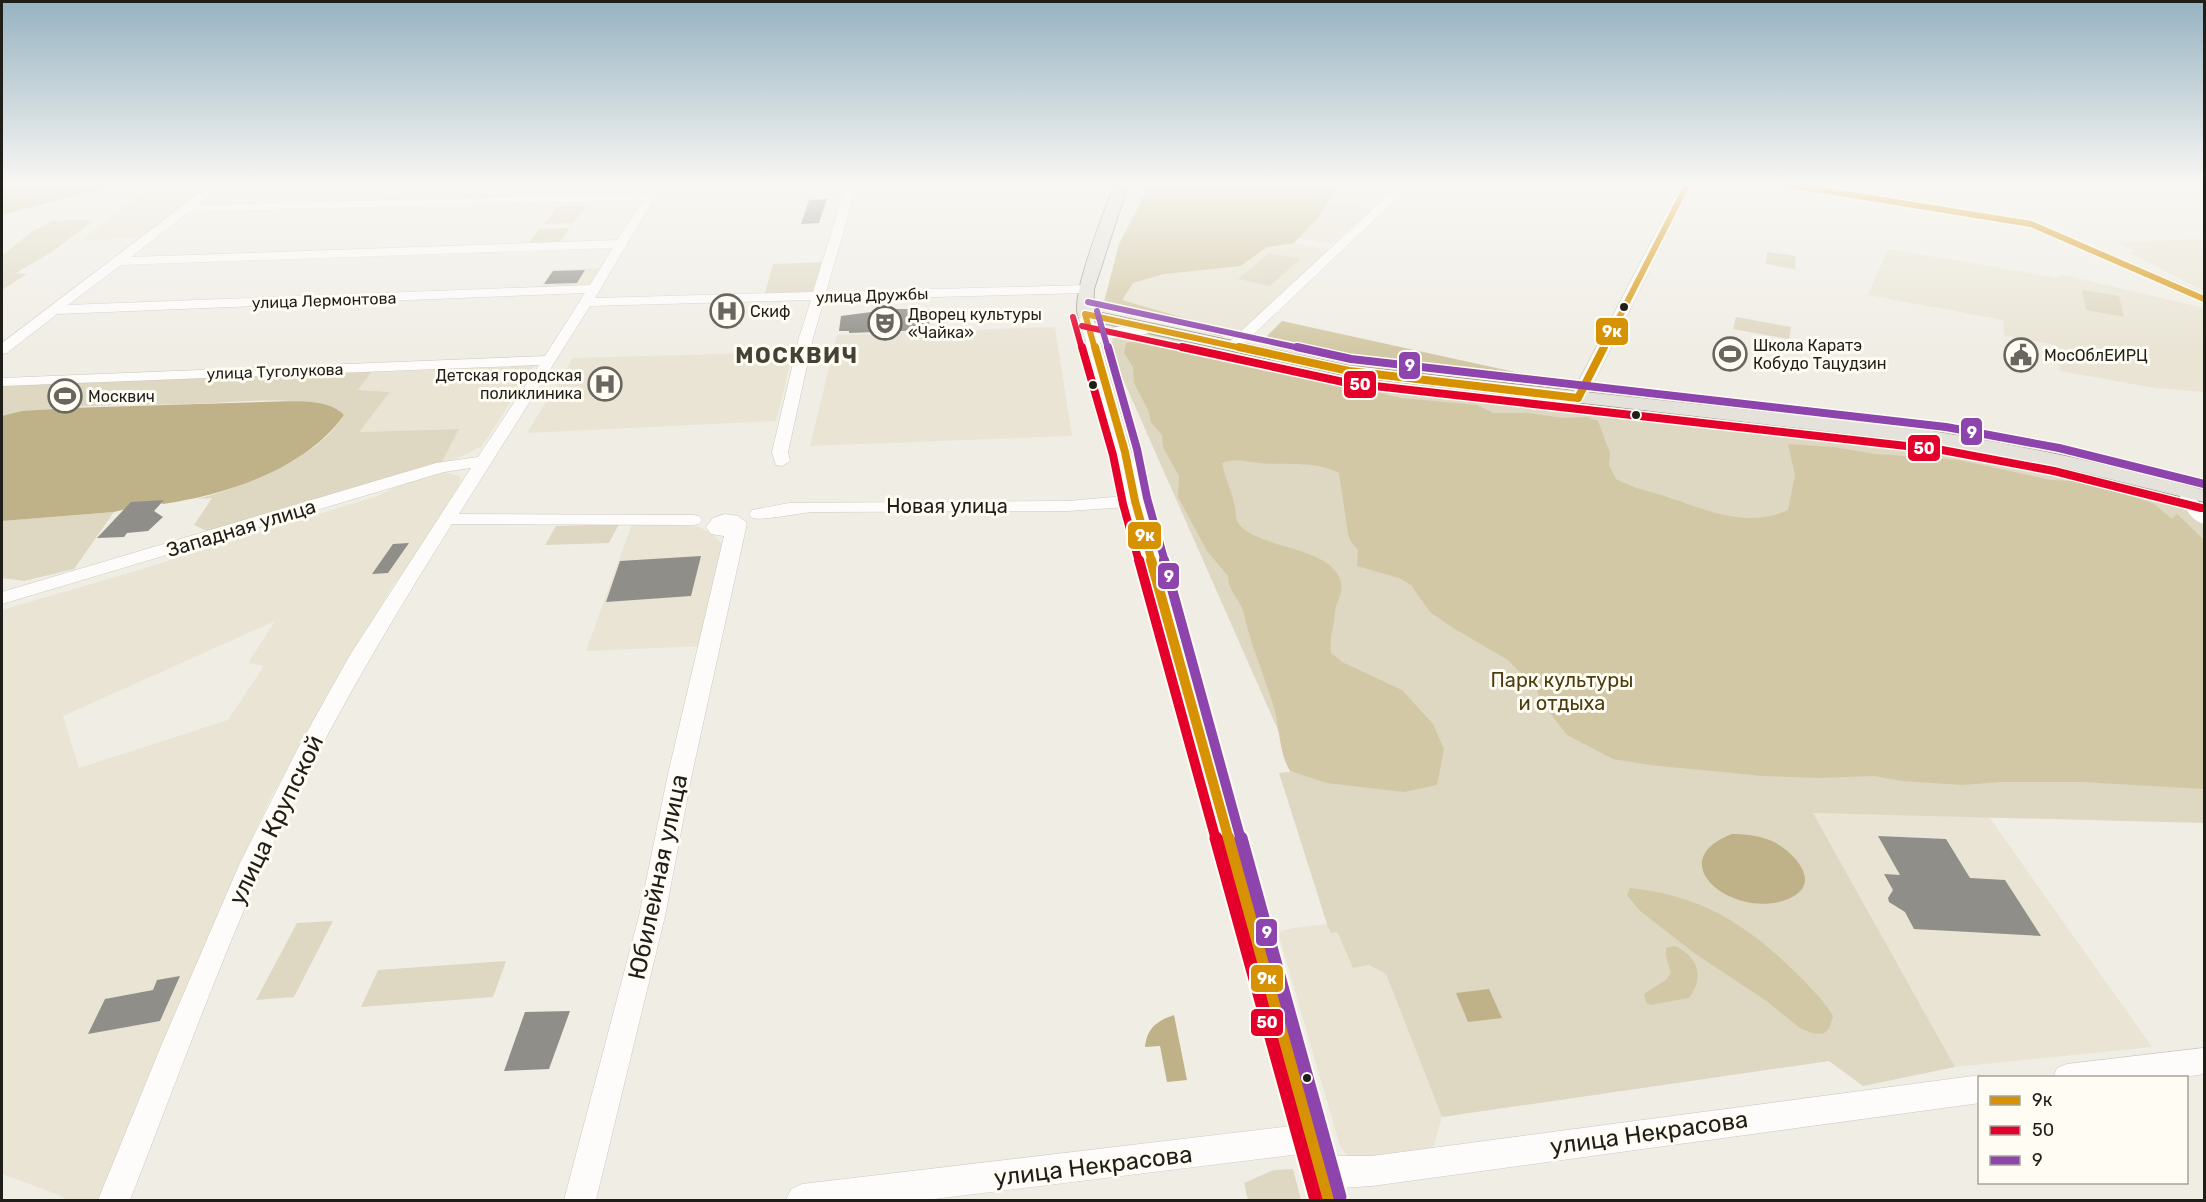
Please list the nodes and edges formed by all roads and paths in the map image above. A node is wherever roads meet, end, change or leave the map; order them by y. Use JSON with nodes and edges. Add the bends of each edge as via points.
{"nodes":[{"id":1,"x":144,"y":241,"type":"edge"},
{"id":2,"x":623,"y":241,"type":"edge"},
{"id":3,"x":835,"y":241,"type":"edge"},
{"id":4,"x":1102,"y":241,"type":"edge"},
{"id":5,"x":1346,"y":241,"type":"edge"},
{"id":6,"x":1658,"y":241,"type":"edge"},
{"id":7,"x":2071,"y":241,"type":"edge"},
{"id":8,"x":621,"y":244,"type":"junction"},
{"id":9,"x":119,"y":261,"type":"junction"},
{"id":10,"x":1086,"y":289,"type":"junction"},
{"id":11,"x":589,"y":296,"type":"junction"},
{"id":12,"x":819,"y":296,"type":"junction"},
{"id":13,"x":2205,"y":299,"type":"edge"},
{"id":14,"x":57,"y":310,"type":"junction"},
{"id":15,"x":1085,"y":314,"type":"junction"},
{"id":16,"x":1151,"y":329,"type":"junction"},
{"id":17,"x":1092,"y":341,"type":"junction"},
{"id":18,"x":1232,"y":347,"type":"junction"},
{"id":19,"x":2,"y":350,"type":"edge"},
{"id":20,"x":548,"y":360,"type":"junction"},
{"id":21,"x":2,"y":382,"type":"edge"},
{"id":22,"x":1578,"y":398,"type":"junction"},
{"id":23,"x":782,"y":461,"type":"dead end"},
{"id":24,"x":481,"y":462,"type":"junction"},
{"id":25,"x":2196,"y":494,"type":"edge"},
{"id":26,"x":1136,"y":501,"type":"junction"},
{"id":27,"x":447,"y":519,"type":"junction"},
{"id":28,"x":2205,"y":519,"type":"edge"},
{"id":29,"x":727,"y":529,"type":"junction"},
{"id":30,"x":2,"y":598,"type":"edge"},
{"id":31,"x":2205,"y":1061,"type":"edge"},
{"id":32,"x":2076,"y":1076,"type":"edge"},
{"id":33,"x":1978,"y":1089,"type":"edge"},
{"id":34,"x":1312,"y":1138,"type":"junction"},
{"id":35,"x":1319,"y":1170,"type":"junction"},
{"id":36,"x":114,"y":1200,"type":"edge"},
{"id":37,"x":580,"y":1200,"type":"edge"},
{"id":38,"x":802,"y":1200,"type":"edge"},
{"id":39,"x":1328,"y":1200,"type":"edge"}],
"edges":[{"from":1,"to":9,"type":"street"},
{"from":2,"to":8,"type":"street","name":"улица Крупской"},
{"from":3,"to":12,"type":"street"},
{"from":4,"to":10,"type":"main road"},
{"from":5,"to":18,"type":"street"},
{"from":6,"to":22,"type":"street"},
{"from":7,"to":13,"type":"street"},
{"from":8,"to":9,"type":"street"},
{"from":8,"to":11,"type":"street","name":"улица Крупской"},
{"from":9,"to":14,"type":"street"},
{"from":10,"to":12,"type":"street","name":"улица Дружбы"},
{"from":10,"to":15,"type":"main road"},
{"from":11,"to":12,"type":"street","name":"улица Дружбы"},
{"from":11,"to":14,"type":"street","name":"улица Лермонтова"},
{"from":11,"to":20,"type":"street","name":"улица Крупской"},
{"from":12,"to":23,"type":"street","via":[[780,452]]},
{"from":14,"to":19,"type":"street"},
{"from":15,"to":16,"type":"main road"},
{"from":15,"to":17,"type":"street"},
{"from":16,"to":17,"type":"street","via":[[1108,332]]},
{"from":16,"to":18,"type":"main road"},
{"from":17,"to":26,"type":"street"},
{"from":18,"to":22,"type":"main road","via":[[1349,371]]},
{"from":20,"to":21,"type":"street","name":"улица Туголукова"},
{"from":20,"to":24,"type":"street","name":"улица Крупской"},
{"from":22,"to":25,"type":"main road","via":[[1980,444]]},
{"from":24,"to":27,"type":"street","name":"улица Крупской"},
{"from":24,"to":30,"type":"street","name":"Западная улица","via":[[442,467]]},
{"from":25,"to":28,"type":"street","via":[[2190,503]]},
{"from":26,"to":29,"type":"street","name":"Новая улица","via":[[1068,506],[789,508],[758,514]]},
{"from":26,"to":34,"type":"street"},
{"from":27,"to":29,"type":"street","via":[[693,520]]},
{"from":27,"to":36,"type":"street","name":"улица Крупской","via":[[360,655],[276,810]]},
{"from":29,"to":37,"type":"street","name":"Юбилейная улица","via":[[647,934]]},
{"from":31,"to":32,"type":"street"},
{"from":33,"to":35,"type":"street","name":"улица Некрасова","via":[[1372,1171]]},
{"from":34,"to":35,"type":"street"},
{"from":34,"to":38,"type":"street","name":"улица Некрасова"},
{"from":35,"to":39,"type":"street"}]}
